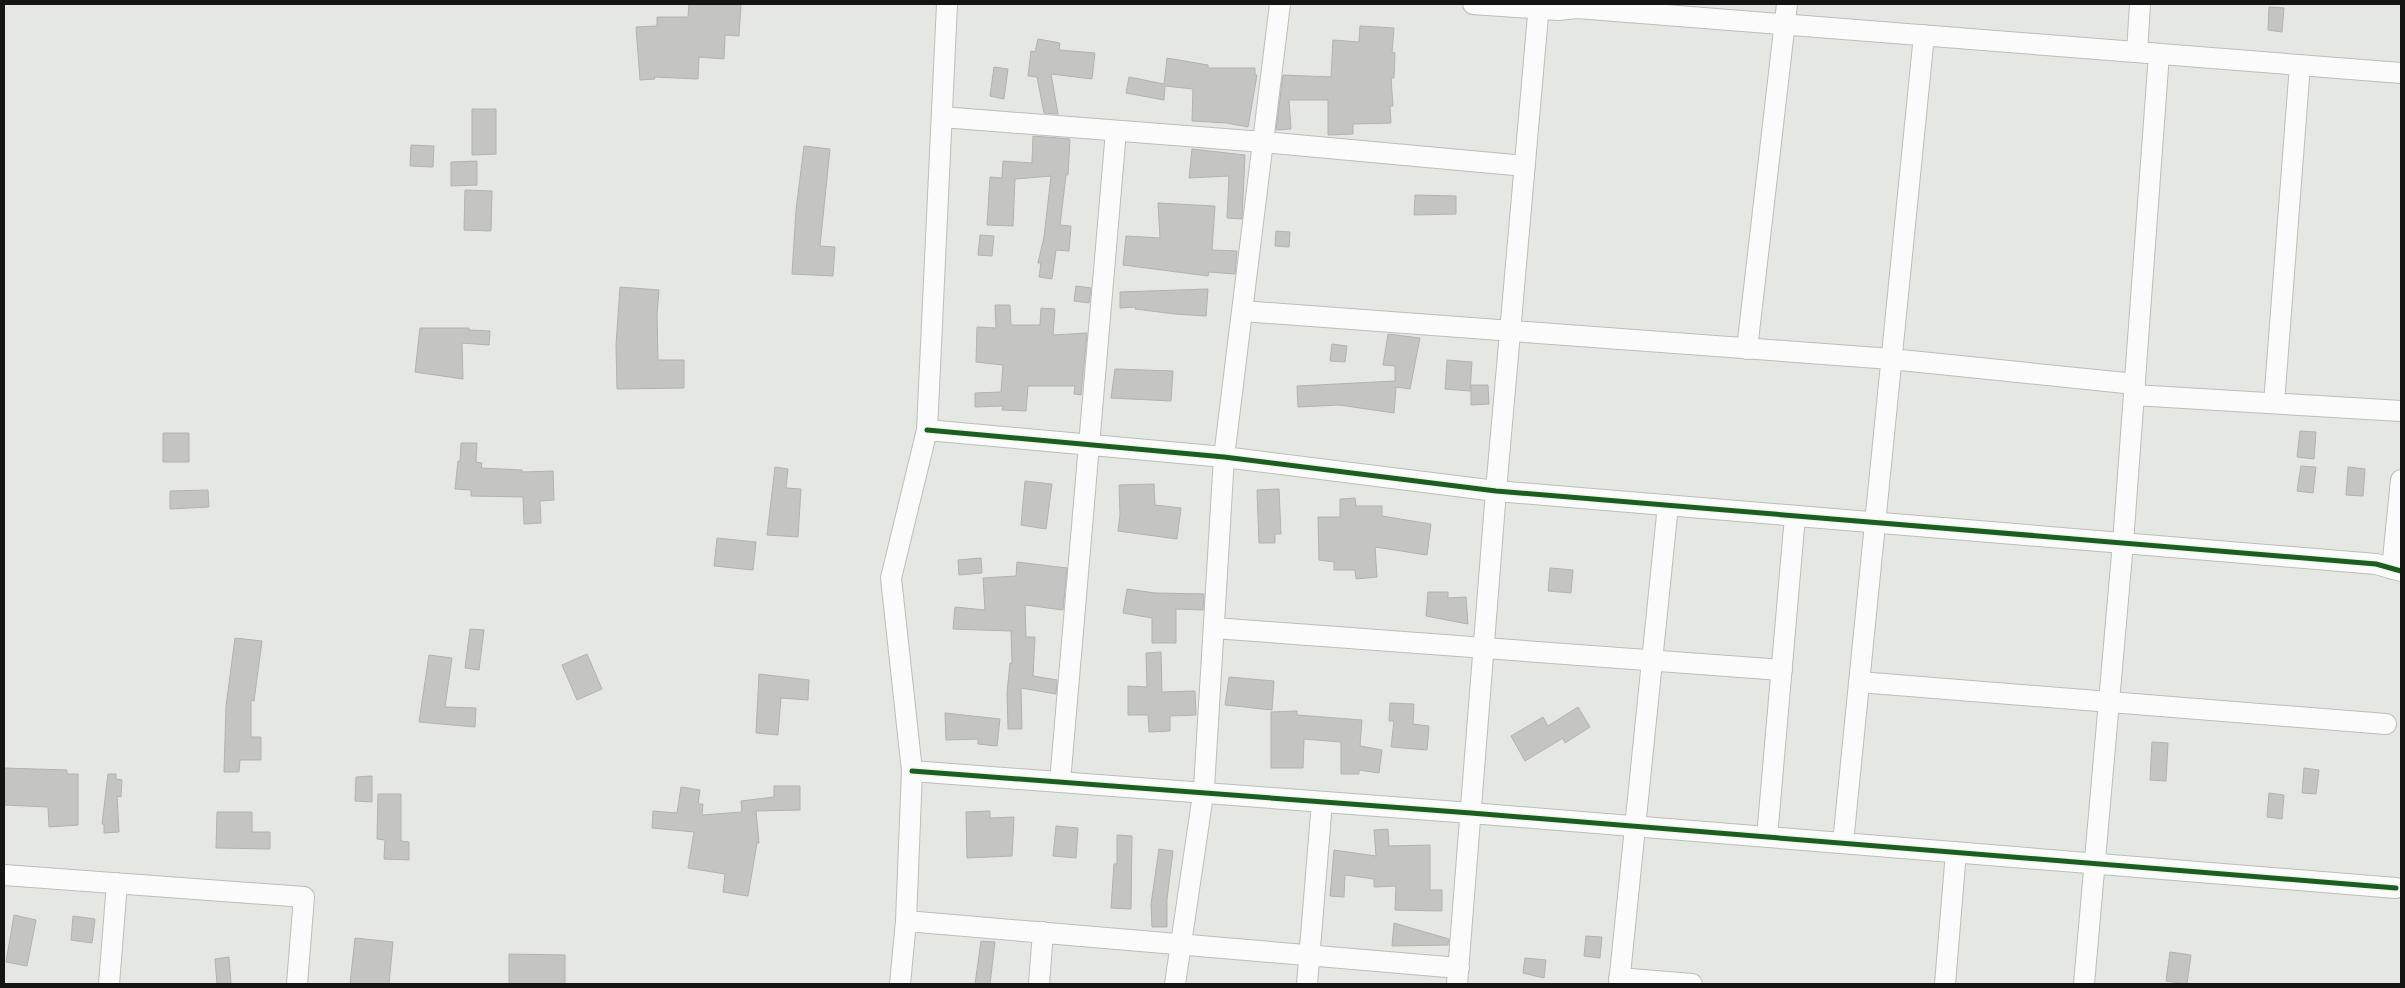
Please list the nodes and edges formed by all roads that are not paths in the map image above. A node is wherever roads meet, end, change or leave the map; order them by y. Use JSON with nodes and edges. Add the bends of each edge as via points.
{"nodes":[{"id":1,"x":947,"y":4,"type":"edge"},
{"id":2,"x":1280,"y":4,"type":"edge"},
{"id":3,"x":1473,"y":4,"type":"edge"},
{"id":4,"x":1787,"y":4,"type":"edge"},
{"id":5,"x":2140,"y":4,"type":"edge"},
{"id":6,"x":1539,"y":6,"type":"edge"},
{"id":7,"x":1786,"y":25,"type":"junction"},
{"id":8,"x":1924,"y":35,"type":"junction"},
{"id":9,"x":2137,"y":52,"type":"junction"},
{"id":10,"x":2159,"y":54,"type":"junction"},
{"id":11,"x":2300,"y":65,"type":"junction"},
{"id":12,"x":2401,"y":73,"type":"edge"},
{"id":13,"x":942,"y":117,"type":"junction"},
{"id":14,"x":1116,"y":131,"type":"junction"},
{"id":15,"x":1263,"y":142,"type":"junction"},
{"id":16,"x":1525,"y":166,"type":"junction"},
{"id":17,"x":1242,"y":311,"type":"junction"},
{"id":18,"x":1510,"y":331,"type":"junction"},
{"id":19,"x":1747,"y":348,"type":"junction"},
{"id":20,"x":1891,"y":359,"type":"junction"},
{"id":21,"x":2134,"y":390,"type":"junction"},
{"id":22,"x":2274,"y":403,"type":"junction"},
{"id":23,"x":2401,"y":411,"type":"edge"},
{"id":24,"x":927,"y":430,"type":"junction"},
{"id":25,"x":1089,"y":445,"type":"junction"},
{"id":26,"x":1224,"y":457,"type":"junction"},
{"id":27,"x":2401,"y":480,"type":"edge"},
{"id":28,"x":1496,"y":491,"type":"junction"},
{"id":29,"x":1668,"y":505,"type":"junction"},
{"id":30,"x":1795,"y":516,"type":"junction"},
{"id":31,"x":1875,"y":522,"type":"junction"},
{"id":32,"x":2123,"y":543,"type":"junction"},
{"id":33,"x":2397,"y":570,"type":"edge"},
{"id":34,"x":1214,"y":628,"type":"junction"},
{"id":35,"x":1484,"y":648,"type":"junction"},
{"id":36,"x":1652,"y":660,"type":"junction"},
{"id":37,"x":1782,"y":670,"type":"junction"},
{"id":38,"x":1859,"y":682,"type":"junction"},
{"id":39,"x":2109,"y":702,"type":"junction"},
{"id":40,"x":2386,"y":724,"type":"dead end"},
{"id":41,"x":912,"y":771,"type":"junction"},
{"id":42,"x":1060,"y":782,"type":"junction"},
{"id":43,"x":1204,"y":793,"type":"junction"},
{"id":44,"x":1322,"y":802,"type":"junction"},
{"id":45,"x":1471,"y":813,"type":"junction"},
{"id":46,"x":1635,"y":826,"type":"junction"},
{"id":47,"x":1768,"y":837,"type":"junction"},
{"id":48,"x":1843,"y":843,"type":"junction"},
{"id":49,"x":1956,"y":852,"type":"junction"},
{"id":50,"x":2095,"y":864,"type":"junction"},
{"id":51,"x":4,"y":875,"type":"edge"},
{"id":52,"x":117,"y":883,"type":"junction"},
{"id":53,"x":2396,"y":888,"type":"dead end"},
{"id":54,"x":906,"y":920,"type":"junction"},
{"id":55,"x":1043,"y":932,"type":"junction"},
{"id":56,"x":1180,"y":944,"type":"junction"},
{"id":57,"x":1309,"y":955,"type":"junction"},
{"id":58,"x":1458,"y":976,"type":"edge"},
{"id":59,"x":1619,"y":981,"type":"edge"},
{"id":60,"x":109,"y":984,"type":"edge"},
{"id":61,"x":297,"y":984,"type":"edge"},
{"id":62,"x":900,"y":984,"type":"edge"},
{"id":63,"x":1040,"y":984,"type":"edge"},
{"id":64,"x":1175,"y":984,"type":"edge"},
{"id":65,"x":1306,"y":984,"type":"edge"},
{"id":66,"x":1692,"y":984,"type":"edge"},
{"id":67,"x":1945,"y":984,"type":"edge"},
{"id":68,"x":2084,"y":984,"type":"edge"}],
"edges":[{"from":1,"to":13,"type":"street"},
{"from":2,"to":15,"type":"street"},
{"from":3,"to":6,"type":"street"},
{"from":4,"to":7,"type":"street"},
{"from":5,"to":9,"type":"street"},
{"from":6,"to":7,"type":"street","via":[[1558,10],[1577,8]]},
{"from":6,"to":16,"type":"street"},
{"from":7,"to":8,"type":"street"},
{"from":7,"to":19,"type":"street"},
{"from":8,"to":9,"type":"street"},
{"from":8,"to":20,"type":"street"},
{"from":9,"to":10,"type":"street"},
{"from":10,"to":11,"type":"street"},
{"from":10,"to":21,"type":"street"},
{"from":11,"to":12,"type":"street"},
{"from":11,"to":22,"type":"street"},
{"from":13,"to":14,"type":"street"},
{"from":13,"to":24,"type":"street"},
{"from":14,"to":15,"type":"street"},
{"from":14,"to":25,"type":"street"},
{"from":15,"to":16,"type":"street"},
{"from":15,"to":17,"type":"street"},
{"from":16,"to":18,"type":"street"},
{"from":17,"to":18,"type":"street"},
{"from":17,"to":26,"type":"street"},
{"from":18,"to":19,"type":"street"},
{"from":18,"to":28,"type":"street"},
{"from":19,"to":20,"type":"street"},
{"from":20,"to":21,"type":"street"},
{"from":20,"to":31,"type":"street"},
{"from":21,"to":22,"type":"street"},
{"from":21,"to":32,"type":"street"},
{"from":22,"to":23,"type":"street"},
{"from":24,"to":25,"type":"street"},
{"from":24,"to":41,"type":"street","via":[[892,578]]},
{"from":25,"to":26,"type":"street"},
{"from":25,"to":42,"type":"street"},
{"from":26,"to":28,"type":"street"},
{"from":26,"to":34,"type":"street"},
{"from":27,"to":33,"type":"street"},
{"from":28,"to":29,"type":"street"},
{"from":28,"to":35,"type":"street"},
{"from":29,"to":30,"type":"street"},
{"from":29,"to":36,"type":"street"},
{"from":30,"to":31,"type":"street"},
{"from":30,"to":37,"type":"street"},
{"from":31,"to":32,"type":"street"},
{"from":31,"to":38,"type":"street"},
{"from":32,"to":33,"type":"street","via":[[2376,564]]},
{"from":32,"to":39,"type":"street"},
{"from":34,"to":35,"type":"street"},
{"from":34,"to":43,"type":"street"},
{"from":35,"to":36,"type":"street"},
{"from":35,"to":45,"type":"street"},
{"from":36,"to":37,"type":"street"},
{"from":36,"to":46,"type":"street"},
{"from":37,"to":47,"type":"street"},
{"from":38,"to":39,"type":"street"},
{"from":38,"to":48,"type":"street"},
{"from":39,"to":40,"type":"street"},
{"from":39,"to":50,"type":"street"},
{"from":41,"to":42,"type":"street"},
{"from":41,"to":54,"type":"street"},
{"from":42,"to":43,"type":"street"},
{"from":43,"to":44,"type":"street"},
{"from":43,"to":56,"type":"street"},
{"from":44,"to":45,"type":"street"},
{"from":44,"to":57,"type":"street"},
{"from":45,"to":46,"type":"street"},
{"from":45,"to":58,"type":"street"},
{"from":46,"to":47,"type":"street"},
{"from":46,"to":59,"type":"street"},
{"from":47,"to":48,"type":"street"},
{"from":48,"to":49,"type":"street"},
{"from":49,"to":50,"type":"street"},
{"from":49,"to":67,"type":"street"},
{"from":50,"to":53,"type":"street"},
{"from":50,"to":68,"type":"street"},
{"from":51,"to":52,"type":"street"},
{"from":52,"to":60,"type":"street"},
{"from":52,"to":61,"type":"street","via":[[304,897]]},
{"from":54,"to":55,"type":"street"},
{"from":54,"to":62,"type":"street"},
{"from":55,"to":56,"type":"street"},
{"from":55,"to":63,"type":"street"},
{"from":56,"to":57,"type":"street"},
{"from":56,"to":64,"type":"street"},
{"from":57,"to":58,"type":"street"},
{"from":57,"to":65,"type":"street"},
{"from":59,"to":66,"type":"street"}]}
